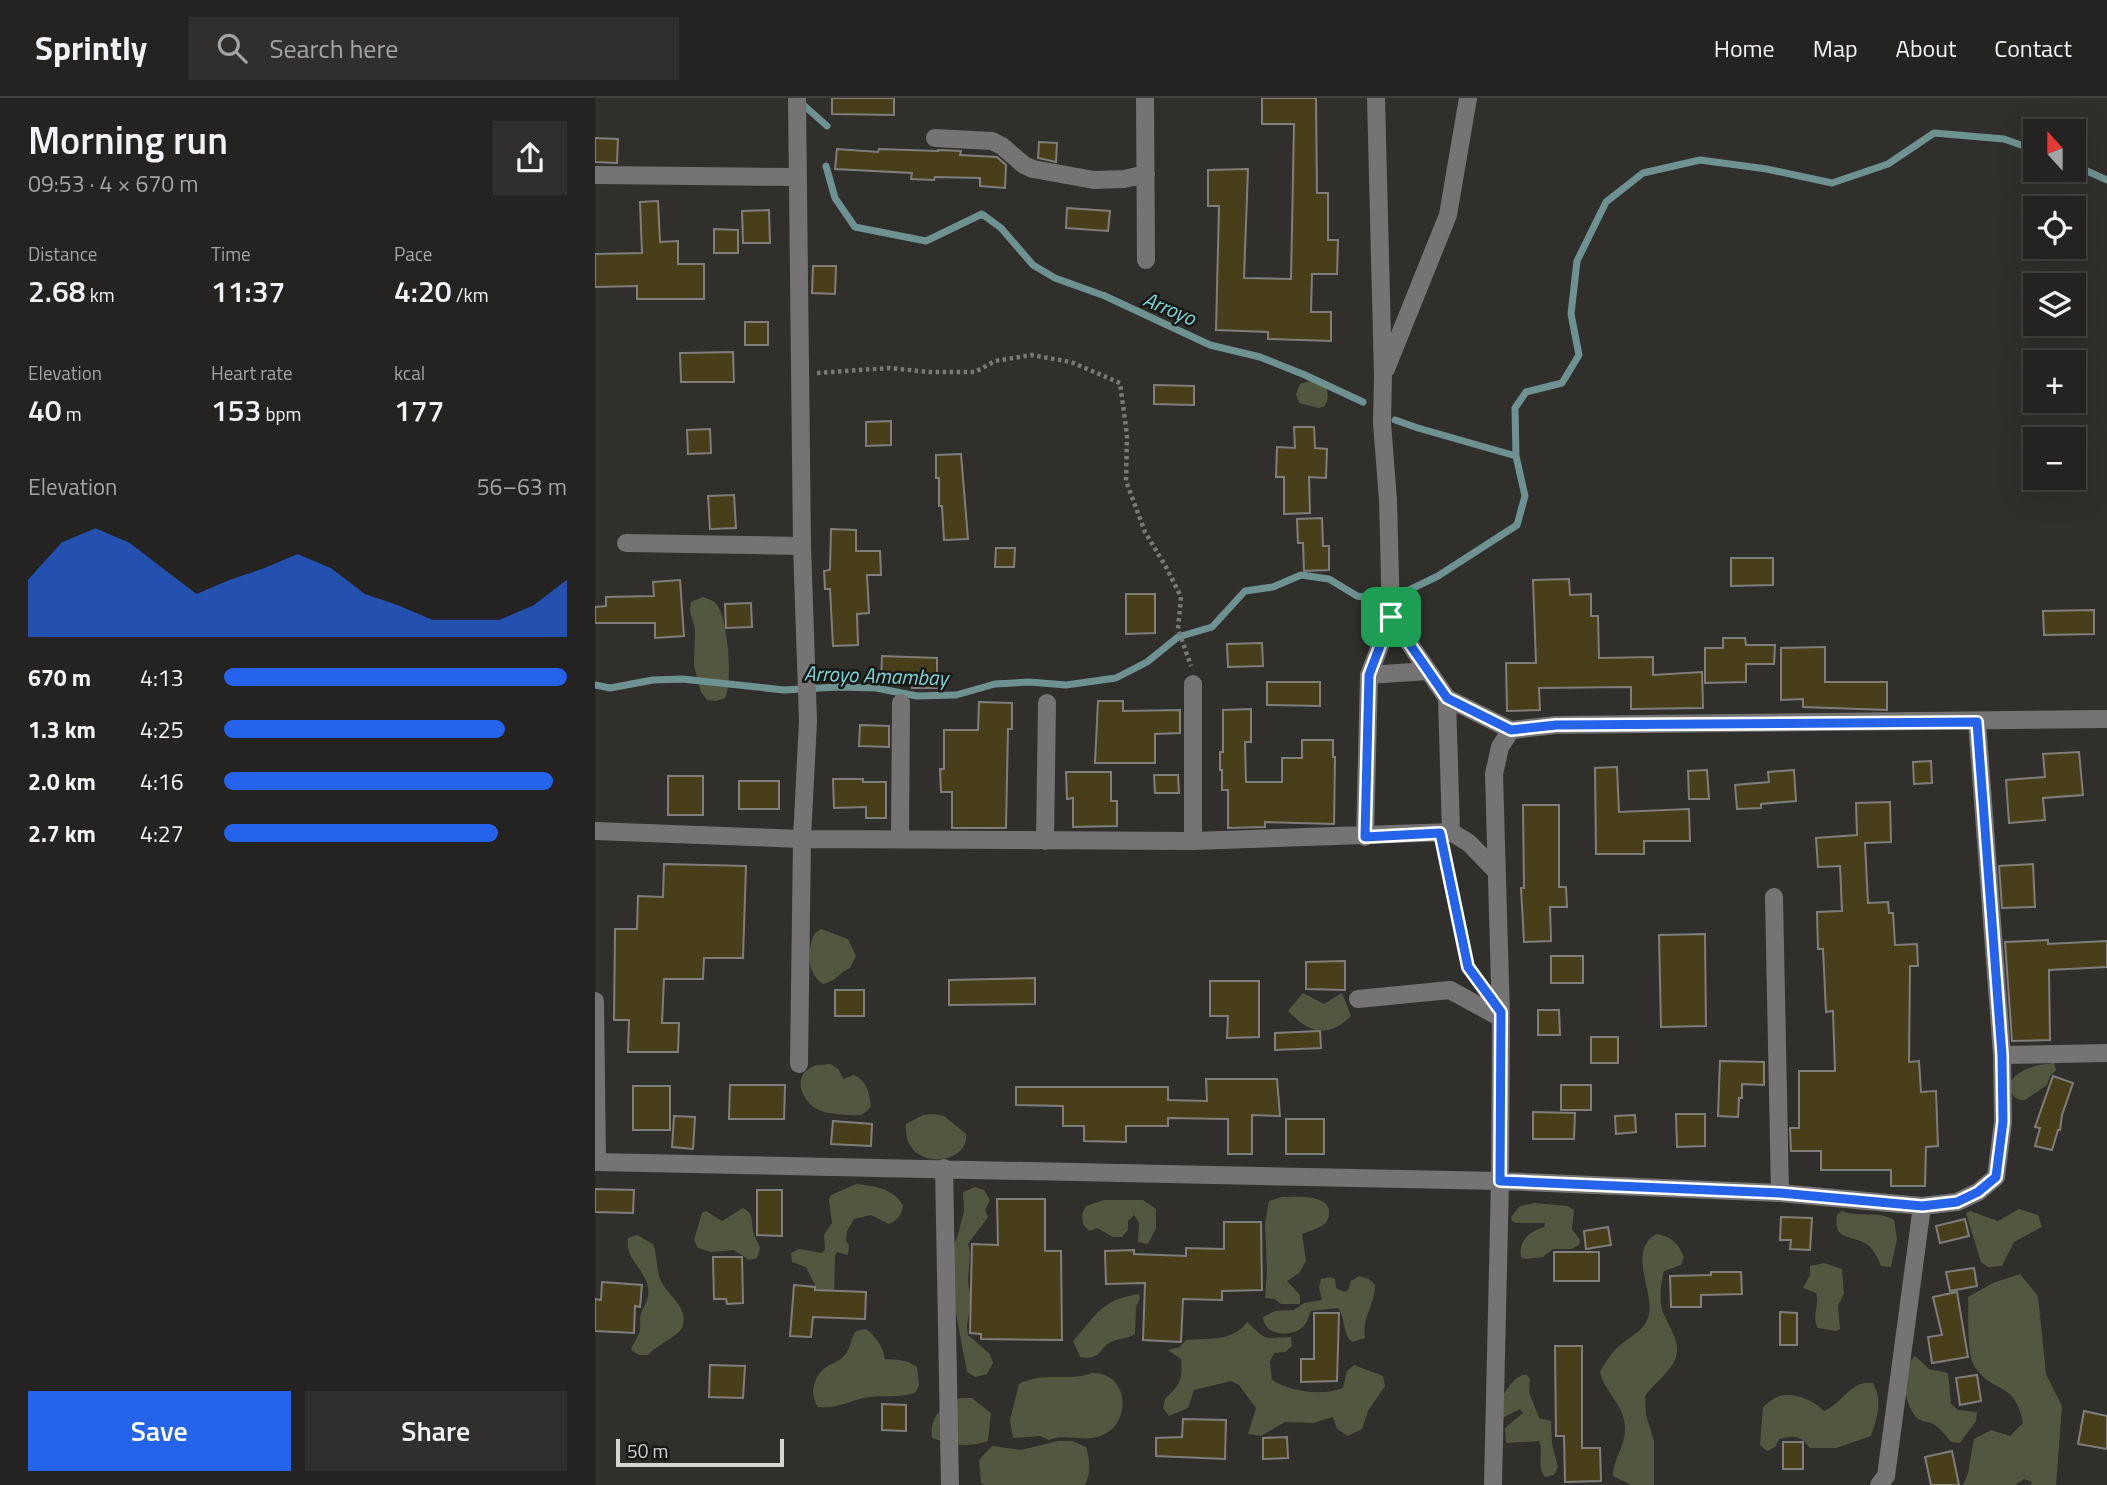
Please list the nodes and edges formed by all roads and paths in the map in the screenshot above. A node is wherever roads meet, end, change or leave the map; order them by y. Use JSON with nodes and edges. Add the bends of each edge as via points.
{"nodes":[{"id":1,"x":1145,"y":98,"type":"edge"},
{"id":2,"x":1376,"y":98,"type":"edge"},
{"id":3,"x":1468,"y":98,"type":"edge"},
{"id":4,"x":797,"y":106,"type":"edge"},
{"id":5,"x":936,"y":138,"type":"dead end"},
{"id":6,"x":1146,"y":174,"type":"junction"},
{"id":7,"x":595,"y":175,"type":"edge"},
{"id":8,"x":796,"y":177,"type":"junction"},
{"id":9,"x":1146,"y":260,"type":"dead end"},
{"id":10,"x":800,"y":373,"type":"junction"},
{"id":11,"x":1383,"y":376,"type":"junction"},
{"id":12,"x":626,"y":543,"type":"dead end"},
{"id":13,"x":802,"y":546,"type":"junction"},
{"id":14,"x":1391,"y":617,"type":"junction"},
{"id":15,"x":1185,"y":645,"type":"dead end"},
{"id":16,"x":1427,"y":671,"type":"junction"},
{"id":17,"x":1369,"y":675,"type":"junction"},
{"id":18,"x":1193,"y":684,"type":"dead end"},
{"id":19,"x":1447,"y":698,"type":"junction"},
{"id":20,"x":901,"y":703,"type":"dead end"},
{"id":21,"x":1047,"y":703,"type":"dead end"},
{"id":22,"x":2107,"y":719,"type":"edge"},
{"id":23,"x":1977,"y":722,"type":"junction"},
{"id":24,"x":1511,"y":730,"type":"junction"},
{"id":25,"x":595,"y":831,"type":"edge"},
{"id":26,"x":1446,"y":832,"type":"junction"},
{"id":27,"x":1365,"y":837,"type":"junction"},
{"id":28,"x":900,"y":838,"type":"junction"},
{"id":29,"x":802,"y":839,"type":"junction"},
{"id":30,"x":1045,"y":841,"type":"junction"},
{"id":31,"x":1193,"y":841,"type":"junction"},
{"id":32,"x":1496,"y":871,"type":"junction"},
{"id":33,"x":1774,"y":897,"type":"dead end"},
{"id":34,"x":1358,"y":999,"type":"dead end"},
{"id":35,"x":595,"y":1001,"type":"edge"},
{"id":36,"x":1501,"y":1015,"type":"junction"},
{"id":37,"x":2107,"y":1053,"type":"edge"},
{"id":38,"x":2002,"y":1055,"type":"junction"},
{"id":39,"x":799,"y":1064,"type":"dead end"},
{"id":40,"x":596,"y":1162,"type":"edge"},
{"id":41,"x":944,"y":1168,"type":"junction"},
{"id":42,"x":1500,"y":1181,"type":"junction"},
{"id":43,"x":1780,"y":1193,"type":"junction"},
{"id":44,"x":1922,"y":1206,"type":"junction"},
{"id":45,"x":950,"y":1485,"type":"edge"},
{"id":46,"x":1493,"y":1485,"type":"edge"},
{"id":47,"x":1879,"y":1485,"type":"edge"}],
"edges":[{"from":1,"to":6,"type":"street"},
{"from":2,"to":11,"type":"street"},
{"from":3,"to":11,"type":"street","via":[[1448,215]]},
{"from":4,"to":8,"type":"street"},
{"from":5,"to":6,"type":"street","via":[[992,141],[1034,169],[1094,180]]},
{"from":6,"to":9,"type":"street"},
{"from":7,"to":8,"type":"street"},
{"from":8,"to":10,"type":"street"},
{"from":10,"to":13,"type":"street"},
{"from":10,"to":15,"type":"path","via":[[888,368],[975,372],[995,361],[1032,355],[1071,362],[1120,383],[1126,481],[1145,532],[1181,597],[1178,629]]},
{"from":11,"to":14,"type":"street"},
{"from":12,"to":13,"type":"street"},
{"from":13,"to":29,"type":"street","via":[[807,674]]},
{"from":14,"to":16,"type":"street"},
{"from":14,"to":17,"type":"street"},
{"from":16,"to":17,"type":"street"},
{"from":16,"to":19,"type":"street"},
{"from":17,"to":27,"type":"street"},
{"from":18,"to":31,"type":"street"},
{"from":19,"to":24,"type":"street"},
{"from":19,"to":26,"type":"street"},
{"from":20,"to":28,"type":"street"},
{"from":21,"to":30,"type":"street"},
{"from":22,"to":23,"type":"street"},
{"from":23,"to":24,"type":"street","via":[[1556,725]]},
{"from":23,"to":38,"type":"street"},
{"from":24,"to":32,"type":"street","via":[[1500,747],[1494,774]]},
{"from":25,"to":29,"type":"street"},
{"from":26,"to":27,"type":"street"},
{"from":26,"to":32,"type":"street","via":[[1469,843]]},
{"from":26,"to":36,"type":"path","via":[[1468,967]]},
{"from":27,"to":31,"type":"street"},
{"from":28,"to":29,"type":"street"},
{"from":28,"to":30,"type":"street"},
{"from":29,"to":39,"type":"street"},
{"from":30,"to":31,"type":"street"},
{"from":32,"to":36,"type":"street"},
{"from":33,"to":43,"type":"street"},
{"from":34,"to":36,"type":"street","via":[[1450,990]]},
{"from":35,"to":40,"type":"street"},
{"from":36,"to":42,"type":"street"},
{"from":37,"to":38,"type":"street"},
{"from":38,"to":44,"type":"street","via":[[2003,1122],[1996,1177],[1957,1202]]},
{"from":40,"to":41,"type":"street"},
{"from":41,"to":42,"type":"street"},
{"from":41,"to":45,"type":"street"},
{"from":42,"to":43,"type":"street"},
{"from":42,"to":46,"type":"street"},
{"from":43,"to":44,"type":"street"},
{"from":44,"to":47,"type":"street","via":[[1886,1476]]}]}
